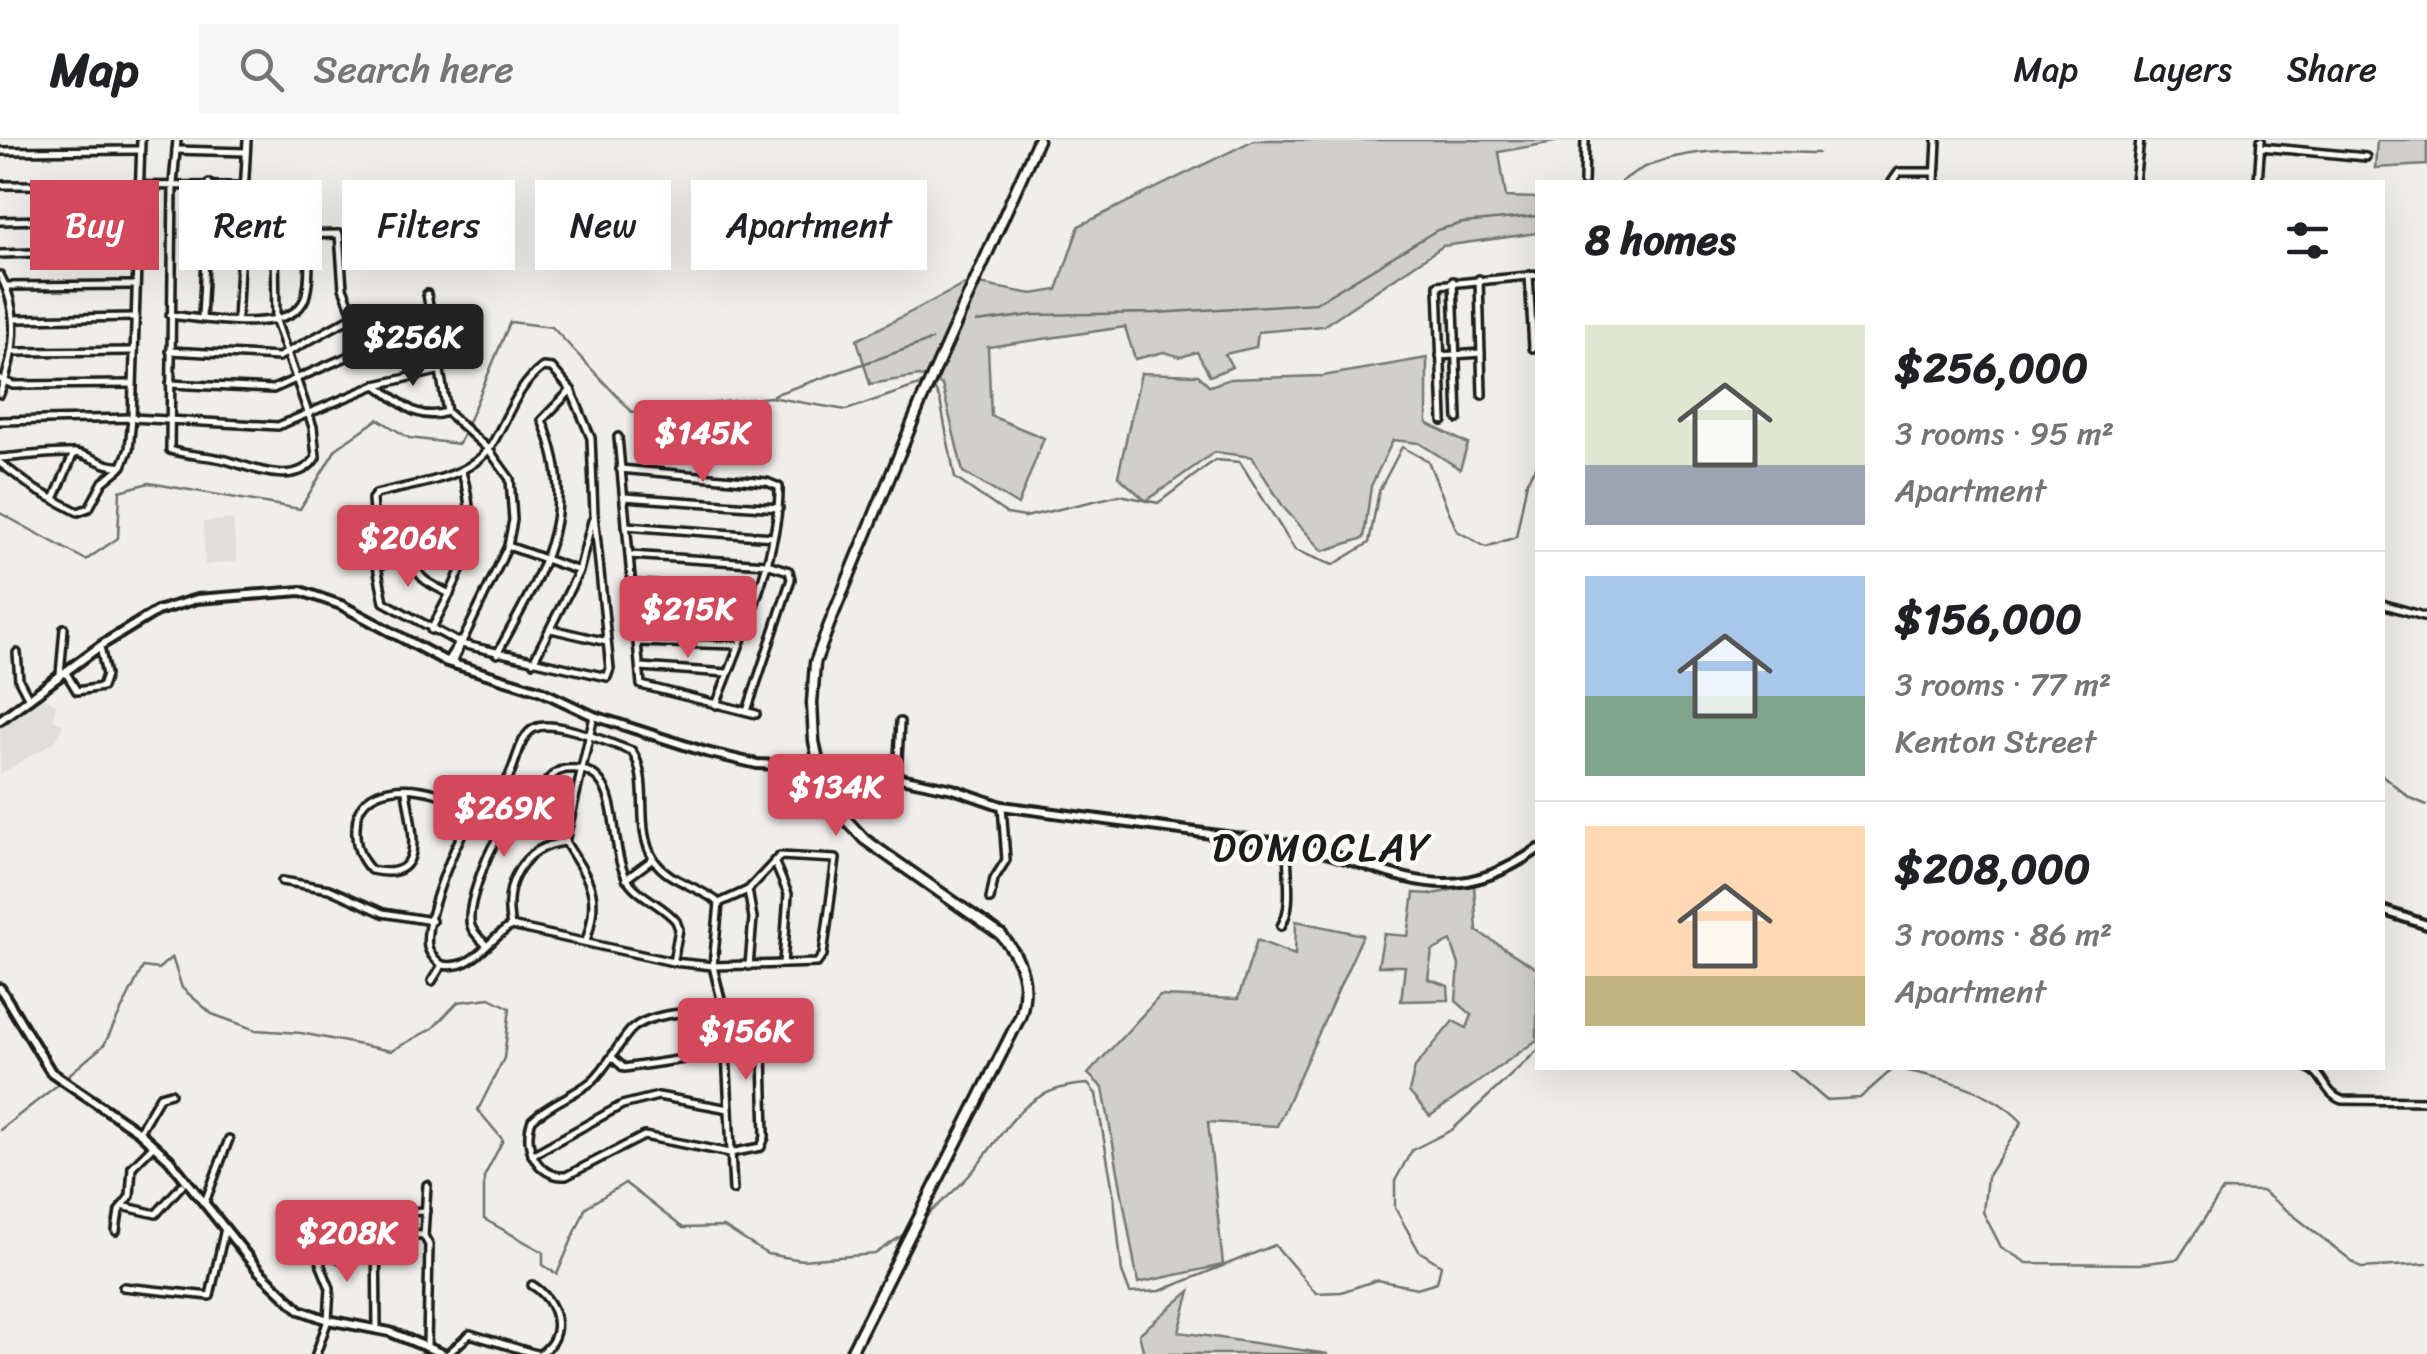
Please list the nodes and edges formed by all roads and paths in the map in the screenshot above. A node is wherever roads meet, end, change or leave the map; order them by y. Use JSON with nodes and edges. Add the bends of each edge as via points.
{"nodes":[{"id":1,"x":141,"y":140,"type":"edge"},
{"id":2,"x":177,"y":140,"type":"edge"},
{"id":3,"x":247,"y":140,"type":"edge"},
{"id":4,"x":1038,"y":140,"type":"edge"},
{"id":5,"x":1585,"y":140,"type":"edge"},
{"id":6,"x":1938,"y":140,"type":"edge"},
{"id":7,"x":2140,"y":140,"type":"edge"},
{"id":8,"x":2259,"y":142,"type":"edge"},
{"id":9,"x":140,"y":150,"type":"junction"},
{"id":10,"x":176,"y":150,"type":"junction"},
{"id":11,"x":0,"y":151,"type":"edge"},
{"id":12,"x":246,"y":152,"type":"junction"},
{"id":13,"x":2366,"y":157,"type":"dead end"},
{"id":14,"x":1935,"y":172,"type":"junction"},
{"id":15,"x":138,"y":180,"type":"edge"},
{"id":16,"x":244,"y":180,"type":"edge"},
{"id":17,"x":1584,"y":180,"type":"edge"},
{"id":18,"x":1893,"y":180,"type":"edge"},
{"id":19,"x":1935,"y":180,"type":"edge"},
{"id":20,"x":2134,"y":180,"type":"edge"},
{"id":21,"x":2258,"y":180,"type":"edge"},
{"id":22,"x":159,"y":184,"type":"edge"},
{"id":23,"x":173,"y":184,"type":"junction"},
{"id":24,"x":179,"y":184,"type":"edge"},
{"id":25,"x":0,"y":185,"type":"edge"},
{"id":26,"x":30,"y":185,"type":"edge"},
{"id":27,"x":30,"y":220,"type":"edge"},
{"id":28,"x":0,"y":221,"type":"edge"},
{"id":29,"x":322,"y":234,"type":"edge"},
{"id":30,"x":30,"y":253,"type":"edge"},
{"id":31,"x":0,"y":254,"type":"edge"},
{"id":32,"x":136,"y":270,"type":"edge"},
{"id":33,"x":205,"y":270,"type":"edge"},
{"id":34,"x":239,"y":270,"type":"edge"},
{"id":35,"x":275,"y":270,"type":"edge"},
{"id":36,"x":307,"y":270,"type":"edge"},
{"id":37,"x":0,"y":274,"type":"edge"},
{"id":38,"x":1529,"y":275,"type":"junction"},
{"id":39,"x":1535,"y":275,"type":"edge"},
{"id":40,"x":1479,"y":279,"type":"junction"},
{"id":41,"x":1452,"y":281,"type":"junction"},
{"id":42,"x":136,"y":285,"type":"junction"},
{"id":43,"x":6,"y":286,"type":"junction"},
{"id":44,"x":426,"y":294,"type":"dead end"},
{"id":45,"x":170,"y":316,"type":"junction"},
{"id":46,"x":354,"y":316,"type":"junction"},
{"id":47,"x":134,"y":317,"type":"junction"},
{"id":48,"x":202,"y":318,"type":"junction"},
{"id":49,"x":14,"y":319,"type":"junction"},
{"id":50,"x":237,"y":320,"type":"junction"},
{"id":51,"x":276,"y":321,"type":"junction"},
{"id":52,"x":431,"y":338,"type":"junction"},
{"id":53,"x":367,"y":348,"type":"junction"},
{"id":54,"x":1533,"y":348,"type":"dead end"},
{"id":55,"x":134,"y":351,"type":"junction"},
{"id":56,"x":170,"y":351,"type":"junction"},
{"id":57,"x":14,"y":352,"type":"junction"},
{"id":58,"x":288,"y":352,"type":"junction"},
{"id":59,"x":1481,"y":352,"type":"junction"},
{"id":60,"x":1455,"y":354,"type":"junction"},
{"id":61,"x":1440,"y":356,"type":"junction"},
{"id":62,"x":437,"y":372,"type":"junction"},
{"id":63,"x":2,"y":380,"type":"edge"},
{"id":64,"x":298,"y":381,"type":"junction"},
{"id":65,"x":132,"y":384,"type":"junction"},
{"id":66,"x":170,"y":384,"type":"junction"},
{"id":67,"x":376,"y":385,"type":"junction"},
{"id":68,"x":571,"y":390,"type":"junction"},
{"id":69,"x":0,"y":394,"type":"edge"},
{"id":70,"x":1482,"y":396,"type":"dead end"},
{"id":71,"x":447,"y":412,"type":"junction"},
{"id":72,"x":308,"y":414,"type":"junction"},
{"id":73,"x":132,"y":418,"type":"junction"},
{"id":74,"x":1458,"y":419,"type":"dead end"},
{"id":75,"x":169,"y":420,"type":"junction"},
{"id":76,"x":0,"y":421,"type":"edge"},
{"id":77,"x":1443,"y":421,"type":"dead end"},
{"id":78,"x":618,"y":436,"type":"dead end"},
{"id":79,"x":489,"y":450,"type":"junction"},
{"id":80,"x":74,"y":454,"type":"junction"},
{"id":81,"x":0,"y":461,"type":"edge"},
{"id":82,"x":122,"y":466,"type":"junction"},
{"id":83,"x":620,"y":468,"type":"junction"},
{"id":84,"x":462,"y":472,"type":"junction"},
{"id":85,"x":624,"y":497,"type":"junction"},
{"id":86,"x":54,"y":498,"type":"junction"},
{"id":87,"x":779,"y":508,"type":"junction"},
{"id":88,"x":473,"y":512,"type":"junction"},
{"id":89,"x":594,"y":514,"type":"junction"},
{"id":90,"x":626,"y":526,"type":"junction"},
{"id":91,"x":374,"y":527,"type":"junction"},
{"id":92,"x":774,"y":537,"type":"junction"},
{"id":93,"x":508,"y":546,"type":"junction"},
{"id":94,"x":412,"y":552,"type":"junction"},
{"id":95,"x":629,"y":555,"type":"junction"},
{"id":96,"x":463,"y":559,"type":"junction"},
{"id":97,"x":547,"y":561,"type":"junction"},
{"id":98,"x":767,"y":564,"type":"junction"},
{"id":99,"x":377,"y":566,"type":"junction"},
{"id":100,"x":579,"y":572,"type":"junction"},
{"id":101,"x":633,"y":584,"type":"junction"},
{"id":102,"x":756,"y":590,"type":"junction"},
{"id":103,"x":450,"y":594,"type":"junction"},
{"id":104,"x":2385,"y":605,"type":"edge"},
{"id":105,"x":636,"y":612,"type":"junction"},
{"id":106,"x":2427,"y":617,"type":"edge"},
{"id":107,"x":747,"y":618,"type":"junction"},
{"id":108,"x":64,"y":628,"type":"dead end"},
{"id":109,"x":550,"y":629,"type":"junction"},
{"id":110,"x":431,"y":630,"type":"junction"},
{"id":111,"x":460,"y":642,"type":"junction"},
{"id":112,"x":607,"y":642,"type":"junction"},
{"id":113,"x":638,"y":642,"type":"junction"},
{"id":114,"x":738,"y":645,"type":"junction"},
{"id":115,"x":100,"y":646,"type":"junction"},
{"id":116,"x":17,"y":652,"type":"dead end"},
{"id":117,"x":497,"y":655,"type":"junction"},
{"id":118,"x":450,"y":662,"type":"junction"},
{"id":119,"x":533,"y":662,"type":"junction"},
{"id":120,"x":640,"y":667,"type":"junction"},
{"id":121,"x":728,"y":673,"type":"junction"},
{"id":122,"x":63,"y":676,"type":"junction"},
{"id":123,"x":30,"y":699,"type":"junction"},
{"id":124,"x":716,"y":705,"type":"junction"},
{"id":125,"x":747,"y":712,"type":"junction"},
{"id":126,"x":756,"y":714,"type":"dead end"},
{"id":127,"x":594,"y":716,"type":"junction"},
{"id":128,"x":0,"y":720,"type":"edge"},
{"id":129,"x":900,"y":722,"type":"dead end"},
{"id":130,"x":591,"y":736,"type":"junction"},
{"id":131,"x":820,"y":767,"type":"junction"},
{"id":132,"x":582,"y":770,"type":"junction"},
{"id":133,"x":897,"y":777,"type":"junction"},
{"id":134,"x":406,"y":791,"type":"junction"},
{"id":135,"x":1002,"y":806,"type":"junction"},
{"id":136,"x":474,"y":814,"type":"junction"},
{"id":137,"x":498,"y":836,"type":"junction"},
{"id":138,"x":565,"y":842,"type":"junction"},
{"id":139,"x":1288,"y":844,"type":"junction"},
{"id":140,"x":1535,"y":851,"type":"edge"},
{"id":141,"x":654,"y":859,"type":"junction"},
{"id":142,"x":774,"y":861,"type":"junction"},
{"id":143,"x":626,"y":879,"type":"junction"},
{"id":144,"x":282,"y":881,"type":"dead end"},
{"id":145,"x":748,"y":890,"type":"junction"},
{"id":146,"x":990,"y":899,"type":"dead end"},
{"id":147,"x":719,"y":904,"type":"junction"},
{"id":148,"x":2385,"y":911,"type":"edge"},
{"id":149,"x":432,"y":920,"type":"junction"},
{"id":150,"x":2427,"y":925,"type":"edge"},
{"id":151,"x":511,"y":926,"type":"junction"},
{"id":152,"x":1281,"y":926,"type":"dead end"},
{"id":153,"x":586,"y":941,"type":"junction"},
{"id":154,"x":486,"y":944,"type":"junction"},
{"id":155,"x":674,"y":962,"type":"junction"},
{"id":156,"x":442,"y":965,"type":"junction"},
{"id":157,"x":783,"y":965,"type":"junction"},
{"id":158,"x":713,"y":966,"type":"junction"},
{"id":159,"x":749,"y":966,"type":"junction"},
{"id":160,"x":432,"y":981,"type":"dead end"},
{"id":161,"x":0,"y":988,"type":"edge"},
{"id":162,"x":724,"y":1012,"type":"junction"},
{"id":163,"x":690,"y":1014,"type":"junction"},
{"id":164,"x":613,"y":1058,"type":"junction"},
{"id":165,"x":2312,"y":1070,"type":"edge"},
{"id":166,"x":171,"y":1093,"type":"dead end"},
{"id":167,"x":2427,"y":1101,"type":"edge"},
{"id":168,"x":729,"y":1109,"type":"junction"},
{"id":169,"x":140,"y":1132,"type":"junction"},
{"id":170,"x":229,"y":1139,"type":"dead end"},
{"id":171,"x":154,"y":1145,"type":"junction"},
{"id":172,"x":730,"y":1153,"type":"junction"},
{"id":173,"x":532,"y":1155,"type":"junction"},
{"id":174,"x":182,"y":1185,"type":"dead end"},
{"id":175,"x":427,"y":1185,"type":"dead end"},
{"id":176,"x":733,"y":1190,"type":"dead end"},
{"id":177,"x":205,"y":1202,"type":"junction"},
{"id":178,"x":122,"y":1206,"type":"junction"},
{"id":179,"x":426,"y":1212,"type":"junction"},
{"id":180,"x":359,"y":1226,"type":"dead end"},
{"id":181,"x":224,"y":1228,"type":"junction"},
{"id":182,"x":116,"y":1231,"type":"dead end"},
{"id":183,"x":332,"y":1235,"type":"dead end"},
{"id":184,"x":424,"y":1235,"type":"junction"},
{"id":185,"x":320,"y":1249,"type":"junction"},
{"id":186,"x":352,"y":1256,"type":"dead end"},
{"id":187,"x":532,"y":1285,"type":"dead end"},
{"id":188,"x":123,"y":1287,"type":"dead end"},
{"id":189,"x":328,"y":1320,"type":"junction"},
{"id":190,"x":377,"y":1329,"type":"junction"},
{"id":191,"x":426,"y":1347,"type":"junction"},
{"id":192,"x":316,"y":1354,"type":"edge"},
{"id":193,"x":445,"y":1354,"type":"edge"},
{"id":194,"x":538,"y":1354,"type":"edge"},
{"id":195,"x":850,"y":1354,"type":"edge"}],
"edges":[{"from":1,"to":9,"type":"street"},
{"from":2,"to":10,"type":"street"},
{"from":3,"to":12,"type":"street"},
{"from":4,"to":131,"type":"main road","via":[[920,404],[815,664],[812,715]]},
{"from":5,"to":17,"type":"street"},
{"from":6,"to":14,"type":"street"},
{"from":7,"to":20,"type":"street"},
{"from":8,"to":13,"type":"street"},
{"from":8,"to":21,"type":"street"},
{"from":9,"to":11,"type":"street"},
{"from":9,"to":15,"type":"street"},
{"from":10,"to":12,"type":"street"},
{"from":10,"to":23,"type":"street"},
{"from":12,"to":16,"type":"street"},
{"from":14,"to":18,"type":"street","via":[[1899,172]]},
{"from":14,"to":19,"type":"street"},
{"from":22,"to":23,"type":"street"},
{"from":23,"to":24,"type":"street"},
{"from":23,"to":45,"type":"street"},
{"from":25,"to":26,"type":"street"},
{"from":27,"to":28,"type":"street"},
{"from":29,"to":46,"type":"street","via":[[341,238],[343,288]]},
{"from":30,"to":31,"type":"street"},
{"from":32,"to":42,"type":"street"},
{"from":33,"to":48,"type":"street"},
{"from":34,"to":50,"type":"street"},
{"from":35,"to":51,"type":"street"},
{"from":36,"to":51,"type":"street","via":[[302,304]]},
{"from":37,"to":43,"type":"street"},
{"from":38,"to":39,"type":"street"},
{"from":38,"to":40,"type":"street"},
{"from":38,"to":54,"type":"street"},
{"from":40,"to":41,"type":"street"},
{"from":40,"to":59,"type":"street"},
{"from":41,"to":60,"type":"street"},
{"from":41,"to":61,"type":"street","via":[[1438,284]]},
{"from":42,"to":43,"type":"street"},
{"from":42,"to":47,"type":"street"},
{"from":43,"to":49,"type":"street"},
{"from":44,"to":52,"type":"street"},
{"from":45,"to":48,"type":"street"},
{"from":45,"to":56,"type":"street"},
{"from":46,"to":53,"type":"street"},
{"from":46,"to":58,"type":"street"},
{"from":47,"to":49,"type":"street"},
{"from":47,"to":55,"type":"street"},
{"from":48,"to":50,"type":"street"},
{"from":49,"to":57,"type":"street"},
{"from":50,"to":51,"type":"street"},
{"from":51,"to":58,"type":"street"},
{"from":52,"to":53,"type":"street"},
{"from":52,"to":62,"type":"street"},
{"from":53,"to":64,"type":"street"},
{"from":55,"to":57,"type":"street"},
{"from":55,"to":65,"type":"street"},
{"from":56,"to":58,"type":"street","via":[[279,357]]},
{"from":56,"to":66,"type":"street"},
{"from":57,"to":63,"type":"street"},
{"from":58,"to":64,"type":"street"},
{"from":59,"to":60,"type":"street"},
{"from":59,"to":70,"type":"street"},
{"from":60,"to":61,"type":"street"},
{"from":60,"to":74,"type":"street"},
{"from":61,"to":77,"type":"street"},
{"from":62,"to":67,"type":"street"},
{"from":62,"to":71,"type":"street"},
{"from":63,"to":65,"type":"street"},
{"from":63,"to":69,"type":"street"},
{"from":64,"to":66,"type":"street","via":[[273,389]]},
{"from":64,"to":72,"type":"street"},
{"from":65,"to":73,"type":"street"},
{"from":66,"to":75,"type":"street"},
{"from":67,"to":71,"type":"street","via":[[430,418]]},
{"from":67,"to":72,"type":"street"},
{"from":68,"to":79,"type":"street","via":[[543,367],[516,393]]},
{"from":68,"to":89,"type":"street","via":[[591,438]]},
{"from":68,"to":97,"type":"street","via":[[542,420],[557,478]]},
{"from":71,"to":79,"type":"street"},
{"from":72,"to":75,"type":"street","via":[[278,426]]},
{"from":72,"to":75,"type":"street","via":[[316,457],[284,473],[174,452]]},
{"from":73,"to":75,"type":"street"},
{"from":73,"to":76,"type":"street"},
{"from":73,"to":82,"type":"street"},
{"from":78,"to":83,"type":"street"},
{"from":79,"to":84,"type":"street"},
{"from":79,"to":93,"type":"street","via":[[510,480]]},
{"from":80,"to":81,"type":"street"},
{"from":80,"to":82,"type":"street"},
{"from":80,"to":86,"type":"street"},
{"from":81,"to":86,"type":"street"},
{"from":82,"to":86,"type":"street","via":[[102,482],[84,512]]},
{"from":83,"to":85,"type":"street"},
{"from":83,"to":87,"type":"street","via":[[774,483]]},
{"from":84,"to":88,"type":"street"},
{"from":84,"to":91,"type":"street","via":[[376,494]]},
{"from":85,"to":87,"type":"street"},
{"from":85,"to":90,"type":"street"},
{"from":87,"to":92,"type":"street"},
{"from":88,"to":91,"type":"street"},
{"from":88,"to":96,"type":"street"},
{"from":89,"to":100,"type":"street"},
{"from":89,"to":112,"type":"street"},
{"from":90,"to":92,"type":"street"},
{"from":90,"to":95,"type":"street"},
{"from":91,"to":99,"type":"street"},
{"from":92,"to":98,"type":"street"},
{"from":93,"to":97,"type":"street"},
{"from":93,"to":111,"type":"street"},
{"from":94,"to":96,"type":"street"},
{"from":94,"to":99,"type":"street"},
{"from":94,"to":103,"type":"street","via":[[423,581]]},
{"from":95,"to":98,"type":"street"},
{"from":95,"to":101,"type":"street"},
{"from":96,"to":103,"type":"street"},
{"from":97,"to":100,"type":"street"},
{"from":97,"to":117,"type":"street"},
{"from":98,"to":102,"type":"street"},
{"from":98,"to":125,"type":"street","via":[[787,569],[791,579]]},
{"from":99,"to":110,"type":"street","via":[[384,602]]},
{"from":100,"to":109,"type":"street"},
{"from":101,"to":102,"type":"street"},
{"from":101,"to":105,"type":"street"},
{"from":102,"to":107,"type":"street"},
{"from":103,"to":110,"type":"street"},
{"from":104,"to":106,"type":"street"},
{"from":105,"to":107,"type":"street"},
{"from":105,"to":113,"type":"street"},
{"from":107,"to":114,"type":"street"},
{"from":108,"to":122,"type":"street"},
{"from":109,"to":112,"type":"street"},
{"from":109,"to":119,"type":"street"},
{"from":110,"to":111,"type":"street"},
{"from":111,"to":117,"type":"street"},
{"from":111,"to":118,"type":"street"},
{"from":112,"to":119,"type":"street","via":[[607,677]]},
{"from":113,"to":114,"type":"street"},
{"from":113,"to":120,"type":"street"},
{"from":114,"to":121,"type":"street"},
{"from":115,"to":118,"type":"street","via":[[177,603],[280,590],[321,596]]},
{"from":115,"to":122,"type":"street"},
{"from":115,"to":122,"type":"street","via":[[102,687],[77,690]]},
{"from":116,"to":123,"type":"street","via":[[19,680]]},
{"from":117,"to":119,"type":"street"},
{"from":118,"to":127,"type":"street","via":[[540,690]]},
{"from":120,"to":121,"type":"street"},
{"from":120,"to":124,"type":"street","via":[[642,685]]},
{"from":121,"to":124,"type":"street"},
{"from":122,"to":123,"type":"street"},
{"from":123,"to":128,"type":"street"},
{"from":124,"to":125,"type":"street"},
{"from":125,"to":126,"type":"street"},
{"from":127,"to":130,"type":"street"},
{"from":127,"to":131,"type":"street","via":[[740,760]]},
{"from":129,"to":133,"type":"street"},
{"from":130,"to":132,"type":"street"},
{"from":130,"to":136,"type":"street","via":[[534,728],[504,784]]},
{"from":130,"to":141,"type":"street","via":[[639,761],[646,840]]},
{"from":131,"to":133,"type":"street"},
{"from":131,"to":195,"type":"main road","via":[[838,810],[864,839],[1001,935],[1020,963],[1025,994],[1020,1017]]},
{"from":132,"to":137,"type":"street","via":[[552,775],[530,808]]},
{"from":132,"to":138,"type":"street"},
{"from":132,"to":143,"type":"street","via":[[606,784]]},
{"from":133,"to":135,"type":"street"},
{"from":134,"to":134,"type":"street","via":[[413,854],[397,871],[371,870],[356,839],[362,802],[384,790]]},
{"from":134,"to":136,"type":"street","via":[[451,798]]},
{"from":135,"to":139,"type":"street"},
{"from":135,"to":146,"type":"street","via":[[1006,860]]},
{"from":136,"to":137,"type":"street"},
{"from":136,"to":149,"type":"street","via":[[450,860]]},
{"from":137,"to":154,"type":"street","via":[[470,919]]},
{"from":138,"to":151,"type":"street","via":[[527,856],[510,896]]},
{"from":138,"to":153,"type":"street","via":[[594,898]]},
{"from":139,"to":140,"type":"street","via":[[1435,884],[1500,869]]},
{"from":139,"to":152,"type":"street","via":[[1289,913]]},
{"from":141,"to":143,"type":"street"},
{"from":141,"to":147,"type":"street"},
{"from":142,"to":145,"type":"street"},
{"from":142,"to":157,"type":"street","via":[[788,894]]},
{"from":142,"to":157,"type":"street","via":[[791,854],[836,859],[820,961]]},
{"from":143,"to":155,"type":"street","via":[[676,921]]},
{"from":144,"to":149,"type":"street","via":[[330,889],[383,913]]},
{"from":145,"to":147,"type":"street"},
{"from":145,"to":159,"type":"street"},
{"from":147,"to":158,"type":"street"},
{"from":148,"to":150,"type":"street"},
{"from":149,"to":156,"type":"street","via":[[428,948]]},
{"from":151,"to":153,"type":"street"},
{"from":151,"to":154,"type":"street"},
{"from":153,"to":155,"type":"street"},
{"from":154,"to":156,"type":"street","via":[[470,964]]},
{"from":155,"to":158,"type":"street"},
{"from":156,"to":160,"type":"street"},
{"from":157,"to":159,"type":"street"},
{"from":158,"to":159,"type":"street"},
{"from":158,"to":162,"type":"street"},
{"from":161,"to":169,"type":"street","via":[[45,1066]]},
{"from":162,"to":163,"type":"street"},
{"from":162,"to":168,"type":"street"},
{"from":162,"to":172,"type":"street","via":[[765,1012],[766,1137],[761,1147]]},
{"from":163,"to":164,"type":"street","via":[[662,1014],[631,1028]]},
{"from":163,"to":164,"type":"street","via":[[684,1058],[624,1068]]},
{"from":164,"to":173,"type":"street","via":[[586,1086],[532,1120]]},
{"from":165,"to":167,"type":"street","via":[[2342,1100]]},
{"from":166,"to":169,"type":"street","via":[[160,1096]]},
{"from":168,"to":172,"type":"street"},
{"from":168,"to":173,"type":"street","via":[[658,1096],[622,1106]]},
{"from":169,"to":171,"type":"street"},
{"from":170,"to":177,"type":"street"},
{"from":171,"to":177,"type":"street"},
{"from":171,"to":178,"type":"street","via":[[135,1161]]},
{"from":172,"to":173,"type":"street","via":[[644,1136],[566,1176],[545,1173]]},
{"from":172,"to":176,"type":"street"},
{"from":174,"to":178,"type":"street","via":[[156,1214]]},
{"from":175,"to":179,"type":"street"},
{"from":177,"to":181,"type":"street"},
{"from":178,"to":182,"type":"street"},
{"from":179,"to":184,"type":"street"},
{"from":179,"to":184,"type":"street","via":[[407,1212],[401,1225],[403,1234]]},
{"from":180,"to":190,"type":"street","via":[[361,1216],[376,1224]]},
{"from":181,"to":188,"type":"street","via":[[210,1296]]},
{"from":181,"to":189,"type":"street","via":[[274,1288],[300,1310]]},
{"from":183,"to":185,"type":"street","via":[[319,1236]]},
{"from":184,"to":191,"type":"street"},
{"from":185,"to":186,"type":"street","via":[[343,1260]]},
{"from":185,"to":189,"type":"street","via":[[330,1285]]},
{"from":187,"to":194,"type":"street","via":[[546,1294],[556,1317],[551,1344]]},
{"from":189,"to":190,"type":"street"},
{"from":189,"to":192,"type":"street"},
{"from":190,"to":191,"type":"street"},
{"from":191,"to":193,"type":"street"},
{"from":193,"to":194,"type":"street","via":[[470,1334]]}]}
